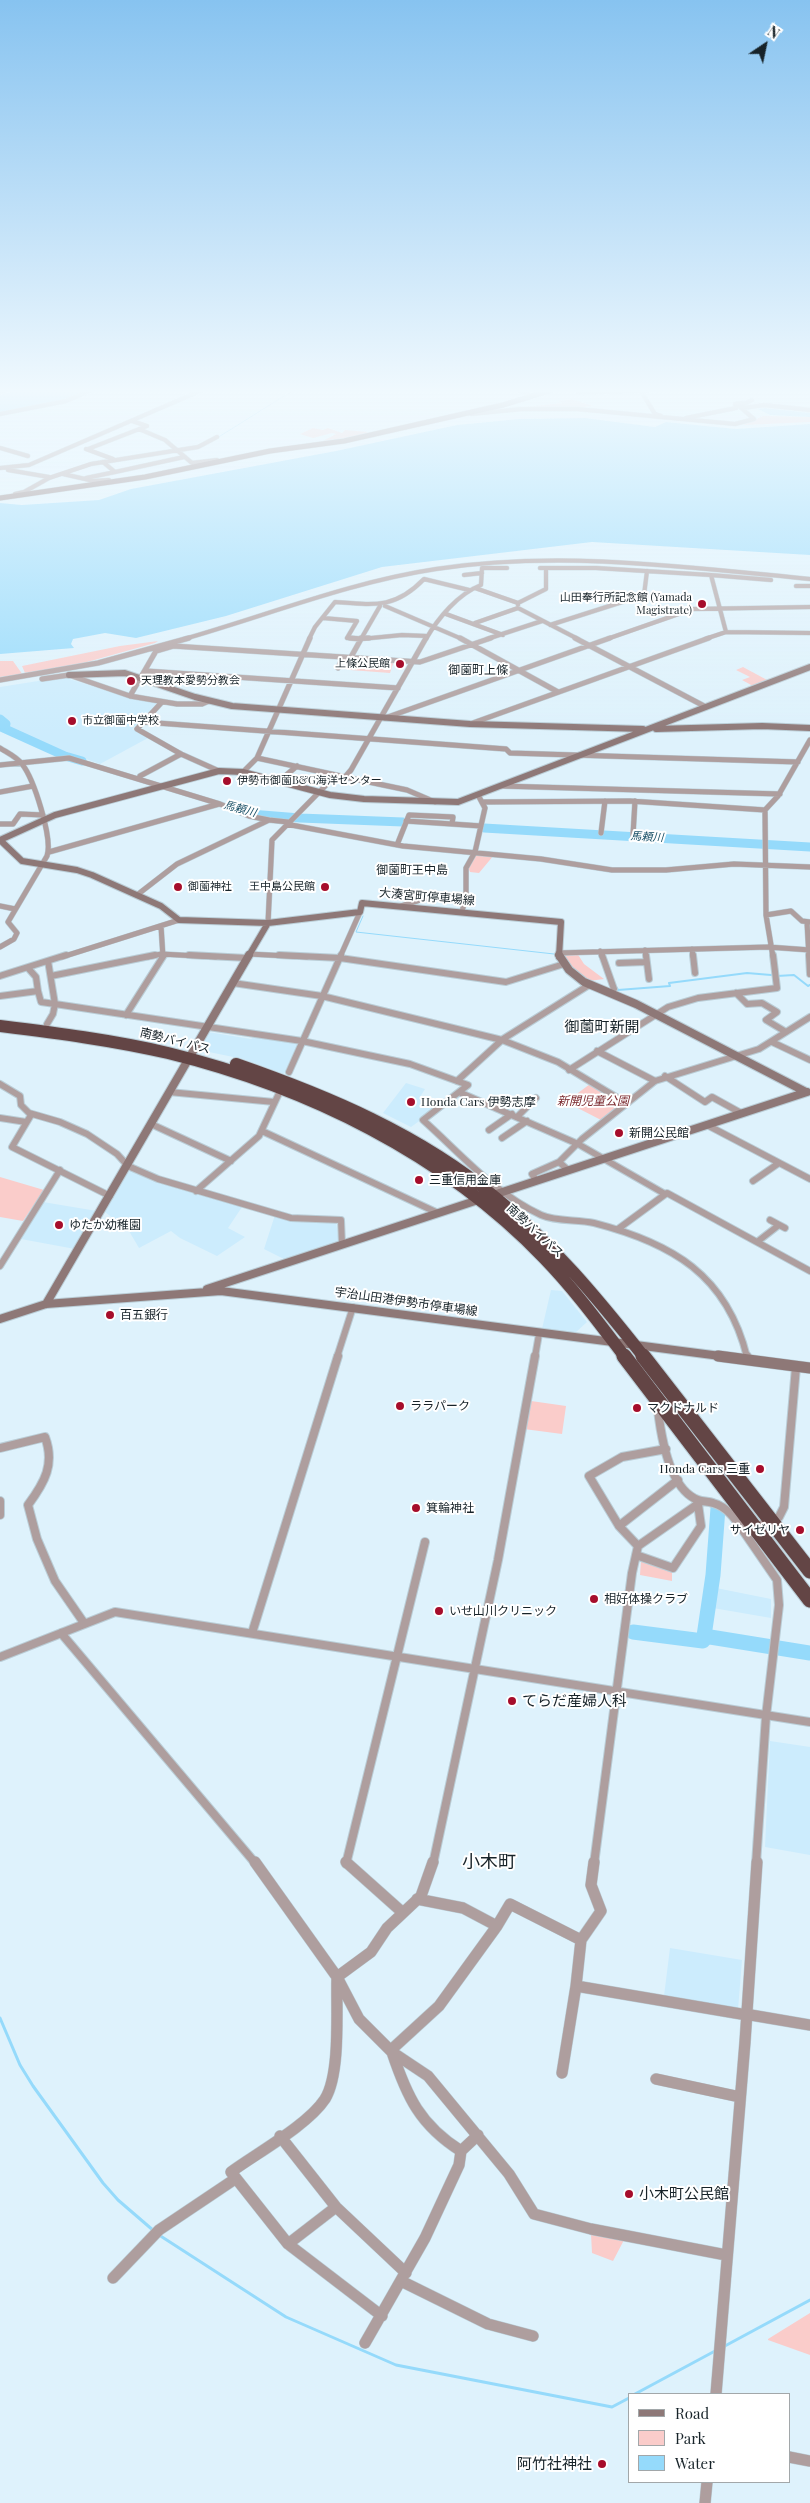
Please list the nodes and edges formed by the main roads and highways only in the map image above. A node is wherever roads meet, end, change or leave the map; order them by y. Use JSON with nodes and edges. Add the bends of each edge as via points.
{"nodes":[{"id":1,"x":810,"y":666,"type":"edge"},
{"id":2,"x":0,"y":840,"type":"edge"},
{"id":3,"x":268,"y":923,"type":"junction"},
{"id":4,"x":0,"y":1018,"type":"edge"},
{"id":5,"x":0,"y":1026,"type":"edge"},
{"id":6,"x":190,"y":1054,"type":"junction"},
{"id":7,"x":809,"y":1092,"type":"edge"},
{"id":8,"x":498,"y":1192,"type":"junction"},
{"id":9,"x":478,"y":1200,"type":"junction"},
{"id":10,"x":197,"y":1292,"type":"junction"},
{"id":11,"x":46,"y":1304,"type":"junction"},
{"id":12,"x":0,"y":1319,"type":"edge"},
{"id":13,"x":614,"y":1344,"type":"junction"},
{"id":14,"x":636,"y":1346,"type":"junction"},
{"id":15,"x":810,"y":1368,"type":"edge"},
{"id":16,"x":810,"y":1571,"type":"edge"},
{"id":17,"x":810,"y":1600,"type":"edge"}],
"edges":[{"from":1,"to":2,"type":"main road","via":[[458,802],[364,799],[318,793],[243,772],[219,771],[44,817]]},
{"from":2,"to":3,"type":"main road","name":"大湊宮町停車場線","via":[[22,861],[77,870],[161,906],[179,920]]},
{"from":3,"to":6,"type":"main road"},
{"from":3,"to":7,"type":"main road","name":"大湊宮町停車場線","via":[[360,912],[362,903],[560,922],[558,953],[573,974]]},
{"from":4,"to":6,"type":"highway","name":"南勢バイパス","via":[[108,1032]]},
{"from":5,"to":6,"type":"highway","name":"南勢バイパス"},
{"from":6,"to":8,"type":"highway","name":"南勢バイパス","via":[[262,1073],[364,1116]]},
{"from":6,"to":9,"type":"highway","name":"南勢バイパス","via":[[281,1089],[379,1135]]},
{"from":6,"to":11,"type":"main road"},
{"from":7,"to":8,"type":"main road"},
{"from":8,"to":9,"type":"main road"},
{"from":8,"to":14,"type":"highway","name":"南勢バイパス","via":[[548,1244]]},
{"from":9,"to":10,"type":"main road"},
{"from":9,"to":13,"type":"highway","name":"南勢バイパス","via":[[530,1244]]},
{"from":10,"to":11,"type":"main road","name":"宇治山田港伊勢市停車場線"},
{"from":10,"to":13,"type":"main road","name":"宇治山田港伊勢市停車場線","via":[[234,1292]]},
{"from":11,"to":12,"type":"main road","name":"宇治山田港伊勢市停車場線"},
{"from":13,"to":14,"type":"main road","name":"宇治山田港伊勢市停車場線"},
{"from":13,"to":17,"type":"highway","name":"南勢バイパス","via":[[749,1530]]},
{"from":14,"to":15,"type":"main road","name":"宇治山田港伊勢市停車場線"},
{"from":14,"to":16,"type":"highway","name":"南勢バイパス"}]}
